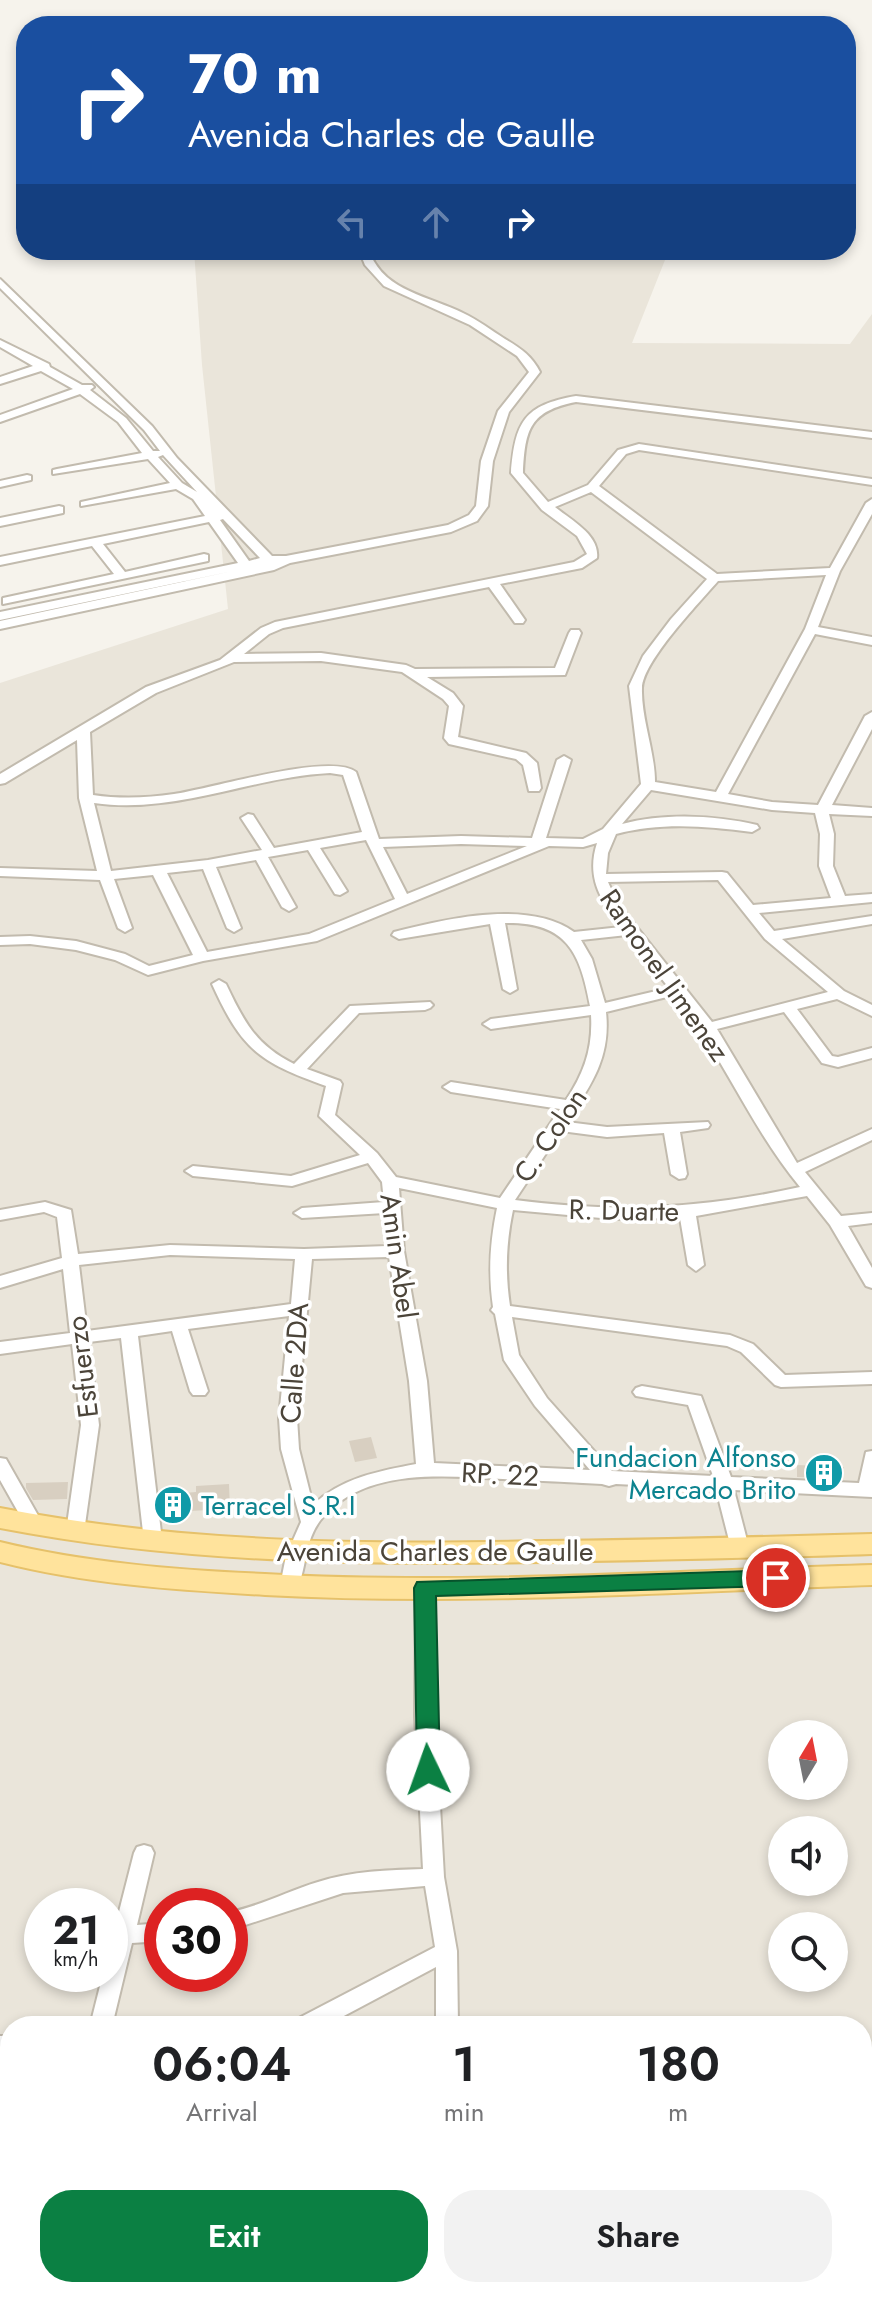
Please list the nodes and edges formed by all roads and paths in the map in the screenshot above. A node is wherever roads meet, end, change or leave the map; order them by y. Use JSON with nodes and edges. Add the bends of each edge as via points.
{"nodes":[{"id":1,"x":365,"y":260,"type":"edge"},
{"id":2,"x":0,"y":282,"type":"edge"},
{"id":3,"x":1,"y":344,"type":"edge"},
{"id":4,"x":45,"y":366,"type":"junction"},
{"id":5,"x":0,"y":381,"type":"edge"},
{"id":6,"x":101,"y":384,"type":"junction"},
{"id":7,"x":81,"y":389,"type":"junction"},
{"id":8,"x":0,"y":419,"type":"edge"},
{"id":9,"x":872,"y":435,"type":"edge"},
{"id":10,"x":167,"y":452,"type":"junction"},
{"id":11,"x":150,"y":455,"type":"junction"},
{"id":12,"x":57,"y":472,"type":"dead end"},
{"id":13,"x":27,"y":478,"type":"dead end"},
{"id":14,"x":872,"y":482,"type":"edge"},
{"id":15,"x":0,"y":484,"type":"edge"},
{"id":16,"x":178,"y":485,"type":"junction"},
{"id":17,"x":592,"y":487,"type":"junction"},
{"id":18,"x":872,"y":503,"type":"edge"},
{"id":19,"x":85,"y":504,"type":"dead end"},
{"id":20,"x":546,"y":507,"type":"junction"},
{"id":21,"x":59,"y":510,"type":"dead end"},
{"id":22,"x":220,"y":516,"type":"junction"},
{"id":23,"x":0,"y":522,"type":"edge"},
{"id":24,"x":95,"y":542,"type":"junction"},
{"id":25,"x":204,"y":558,"type":"dead end"},
{"id":26,"x":0,"y":561,"type":"edge"},
{"id":27,"x":276,"y":562,"type":"junction"},
{"id":28,"x":248,"y":568,"type":"junction"},
{"id":29,"x":834,"y":571,"type":"junction"},
{"id":30,"x":121,"y":575,"type":"junction"},
{"id":31,"x":714,"y":578,"type":"junction"},
{"id":32,"x":492,"y":582,"type":"junction"},
{"id":33,"x":7,"y":601,"type":"dead end"},
{"id":34,"x":1,"y":619,"type":"edge"},
{"id":35,"x":519,"y":620,"type":"dead end"},
{"id":36,"x":811,"y":629,"type":"junction"},
{"id":37,"x":575,"y":633,"type":"dead end"},
{"id":38,"x":872,"y":641,"type":"edge"},
{"id":39,"x":232,"y":658,"type":"junction"},
{"id":40,"x":412,"y":673,"type":"junction"},
{"id":41,"x":872,"y":716,"type":"edge"},
{"id":42,"x":84,"y":732,"type":"junction"},
{"id":43,"x":564,"y":760,"type":"dead end"},
{"id":44,"x":0,"y":780,"type":"edge"},
{"id":45,"x":648,"y":785,"type":"junction"},
{"id":46,"x":534,"y":788,"type":"dead end"},
{"id":47,"x":720,"y":797,"type":"junction"},
{"id":48,"x":86,"y":798,"type":"junction"},
{"id":49,"x":822,"y":811,"type":"junction"},
{"id":50,"x":872,"y":812,"type":"edge"},
{"id":51,"x":248,"y":818,"type":"dead end"},
{"id":52,"x":752,"y":828,"type":"dead end"},
{"id":53,"x":608,"y":832,"type":"junction"},
{"id":54,"x":372,"y":839,"type":"junction"},
{"id":55,"x":544,"y":842,"type":"junction"},
{"id":56,"x":312,"y":846,"type":"junction"},
{"id":57,"x":265,"y":854,"type":"junction"},
{"id":58,"x":208,"y":864,"type":"junction"},
{"id":59,"x":157,"y":868,"type":"junction"},
{"id":60,"x":0,"y":872,"type":"edge"},
{"id":61,"x":104,"y":876,"type":"junction"},
{"id":62,"x":599,"y":878,"type":"junction"},
{"id":63,"x":340,"y":891,"type":"dead end"},
{"id":64,"x":872,"y":898,"type":"edge"},
{"id":65,"x":403,"y":900,"type":"junction"},
{"id":66,"x":839,"y":900,"type":"junction"},
{"id":67,"x":289,"y":907,"type":"dead end"},
{"id":68,"x":749,"y":910,"type":"junction"},
{"id":69,"x":872,"y":920,"type":"edge"},
{"id":70,"x":497,"y":921,"type":"junction"},
{"id":71,"x":125,"y":928,"type":"dead end"},
{"id":72,"x":234,"y":928,"type":"dead end"},
{"id":73,"x":630,"y":930,"type":"junction"},
{"id":74,"x":399,"y":935,"type":"dead end"},
{"id":75,"x":770,"y":936,"type":"junction"},
{"id":76,"x":572,"y":937,"type":"junction"},
{"id":77,"x":0,"y":941,"type":"edge"},
{"id":78,"x":202,"y":957,"type":"junction"},
{"id":79,"x":219,"y":984,"type":"dead end"},
{"id":80,"x":510,"y":989,"type":"dead end"},
{"id":81,"x":678,"y":990,"type":"junction"},
{"id":82,"x":839,"y":994,"type":"junction"},
{"id":83,"x":425,"y":1005,"type":"dead end"},
{"id":84,"x":788,"y":1007,"type":"junction"},
{"id":85,"x":600,"y":1009,"type":"junction"},
{"id":86,"x":872,"y":1011,"type":"edge"},
{"id":87,"x":491,"y":1024,"type":"dead end"},
{"id":88,"x":708,"y":1027,"type":"junction"},
{"id":89,"x":872,"y":1053,"type":"edge"},
{"id":90,"x":296,"y":1071,"type":"junction"},
{"id":91,"x":451,"y":1087,"type":"dead end"},
{"id":92,"x":568,"y":1105,"type":"junction"},
{"id":93,"x":555,"y":1125,"type":"junction"},
{"id":94,"x":702,"y":1125,"type":"dead end"},
{"id":95,"x":671,"y":1128,"type":"junction"},
{"id":96,"x":872,"y":1134,"type":"edge"},
{"id":97,"x":371,"y":1157,"type":"junction"},
{"id":98,"x":795,"y":1170,"type":"junction"},
{"id":99,"x":193,"y":1171,"type":"dead end"},
{"id":100,"x":679,"y":1174,"type":"dead end"},
{"id":101,"x":390,"y":1181,"type":"junction"},
{"id":102,"x":811,"y":1190,"type":"junction"},
{"id":103,"x":506,"y":1202,"type":"junction"},
{"id":104,"x":390,"y":1207,"type":"junction"},
{"id":105,"x":687,"y":1212,"type":"junction"},
{"id":106,"x":302,"y":1213,"type":"dead end"},
{"id":107,"x":0,"y":1215,"type":"edge"},
{"id":108,"x":872,"y":1218,"type":"edge"},
{"id":109,"x":837,"y":1222,"type":"junction"},
{"id":110,"x":396,"y":1251,"type":"junction"},
{"id":111,"x":304,"y":1254,"type":"junction"},
{"id":112,"x":70,"y":1261,"type":"junction"},
{"id":113,"x":696,"y":1265,"type":"dead end"},
{"id":114,"x":0,"y":1282,"type":"edge"},
{"id":115,"x":872,"y":1282,"type":"edge"},
{"id":116,"x":298,"y":1309,"type":"junction"},
{"id":117,"x":500,"y":1310,"type":"junction"},
{"id":118,"x":178,"y":1323,"type":"junction"},
{"id":119,"x":129,"y":1330,"type":"junction"},
{"id":120,"x":78,"y":1337,"type":"junction"},
{"id":121,"x":0,"y":1348,"type":"edge"},
{"id":122,"x":872,"y":1378,"type":"edge"},
{"id":123,"x":199,"y":1391,"type":"dead end"},
{"id":124,"x":642,"y":1392,"type":"dead end"},
{"id":125,"x":872,"y":1457,"type":"edge"},
{"id":126,"x":0,"y":1464,"type":"edge"},
{"id":127,"x":425,"y":1469,"type":"junction"},
{"id":128,"x":609,"y":1480,"type":"junction"},
{"id":129,"x":723,"y":1485,"type":"junction"},
{"id":130,"x":870,"y":1490,"type":"edge"},
{"id":131,"x":0,"y":1518,"type":"edge"},
{"id":132,"x":308,"y":1519,"type":"junction"},
{"id":133,"x":35,"y":1526,"type":"junction"},
{"id":134,"x":75,"y":1532,"type":"junction"},
{"id":135,"x":153,"y":1541,"type":"junction"},
{"id":136,"x":872,"y":1544,"type":"edge"},
{"id":137,"x":740,"y":1548,"type":"junction"},
{"id":138,"x":0,"y":1552,"type":"edge"},
{"id":139,"x":293,"y":1553,"type":"junction"},
{"id":140,"x":872,"y":1575,"type":"edge"},
{"id":141,"x":289,"y":1586,"type":"junction"},
{"id":142,"x":425,"y":1588,"type":"junction"},
{"id":143,"x":144,"y":1853,"type":"dead end"},
{"id":144,"x":434,"y":1877,"type":"junction"},
{"id":145,"x":248,"y":1917,"type":"edge"},
{"id":146,"x":128,"y":1922,"type":"edge"},
{"id":147,"x":446,"y":1951,"type":"junction"},
{"id":148,"x":110,"y":1992,"type":"edge"},
{"id":149,"x":104,"y":2016,"type":"edge"},
{"id":150,"x":324,"y":2016,"type":"edge"},
{"id":151,"x":447,"y":2016,"type":"edge"}],
"edges":[{"from":1,"to":27,"type":"street","via":[[377,276],[459,315],[529,358],[535,372],[504,411],[487,461],[482,506],[473,518],[451,528]]},
{"from":2,"to":6,"type":"street"},
{"from":3,"to":4,"type":"street"},
{"from":4,"to":5,"type":"street"},
{"from":4,"to":7,"type":"street"},
{"from":6,"to":7,"type":"street"},
{"from":6,"to":10,"type":"street"},
{"from":7,"to":8,"type":"street"},
{"from":7,"to":11,"type":"street","via":[[122,420]]},
{"from":9,"to":20,"type":"street","via":[[576,399],[558,402],[530,415],[518,449],[517,473]]},
{"from":10,"to":11,"type":"street"},
{"from":10,"to":22,"type":"street"},
{"from":11,"to":12,"type":"street"},
{"from":11,"to":16,"type":"street"},
{"from":13,"to":15,"type":"street"},
{"from":14,"to":17,"type":"street","via":[[639,447],[622,452]]},
{"from":16,"to":19,"type":"street"},
{"from":16,"to":22,"type":"street"},
{"from":17,"to":20,"type":"street"},
{"from":17,"to":31,"type":"street"},
{"from":18,"to":29,"type":"street"},
{"from":20,"to":32,"type":"street","via":[[575,529],[593,555],[578,565]]},
{"from":21,"to":23,"type":"street"},
{"from":22,"to":24,"type":"street"},
{"from":22,"to":27,"type":"street"},
{"from":22,"to":28,"type":"street"},
{"from":24,"to":26,"type":"street"},
{"from":24,"to":30,"type":"street"},
{"from":25,"to":30,"type":"street"},
{"from":27,"to":28,"type":"street"},
{"from":28,"to":34,"type":"street"},
{"from":29,"to":31,"type":"street"},
{"from":29,"to":36,"type":"street"},
{"from":30,"to":33,"type":"street"},
{"from":31,"to":45,"type":"street","via":[[675,622],[635,686]]},
{"from":32,"to":35,"type":"street"},
{"from":32,"to":39,"type":"street","via":[[279,625]]},
{"from":36,"to":38,"type":"street"},
{"from":36,"to":47,"type":"street"},
{"from":37,"to":40,"type":"street","via":[[560,672]]},
{"from":39,"to":40,"type":"street","via":[[321,657]]},
{"from":39,"to":42,"type":"street","via":[[151,690]]},
{"from":40,"to":46,"type":"street","via":[[456,706],[454,741],[521,756],[530,763]]},
{"from":41,"to":49,"type":"street"},
{"from":42,"to":44,"type":"street"},
{"from":42,"to":48,"type":"street"},
{"from":43,"to":55,"type":"street"},
{"from":45,"to":47,"type":"street"},
{"from":45,"to":53,"type":"street","name":"Ramonel Jimenez"},
{"from":47,"to":49,"type":"street"},
{"from":48,"to":54,"type":"street","via":[[107,802],[164,797],[342,769],[349,772]]},
{"from":48,"to":61,"type":"street"},
{"from":49,"to":50,"type":"street"},
{"from":49,"to":66,"type":"street","via":[[826,866]]},
{"from":51,"to":57,"type":"street"},
{"from":52,"to":53,"type":"street","via":[[684,822]]},
{"from":53,"to":55,"type":"street","via":[[597,841]]},
{"from":53,"to":62,"type":"street","name":"Ramonel Jimenez"},
{"from":54,"to":55,"type":"street"},
{"from":54,"to":56,"type":"street"},
{"from":54,"to":65,"type":"street"},
{"from":55,"to":65,"type":"street"},
{"from":56,"to":57,"type":"street"},
{"from":56,"to":63,"type":"street"},
{"from":57,"to":58,"type":"street"},
{"from":57,"to":67,"type":"street"},
{"from":58,"to":59,"type":"street"},
{"from":58,"to":72,"type":"street"},
{"from":59,"to":61,"type":"street"},
{"from":59,"to":78,"type":"street"},
{"from":60,"to":61,"type":"street"},
{"from":61,"to":71,"type":"street"},
{"from":62,"to":68,"type":"street","via":[[722,876]]},
{"from":62,"to":73,"type":"street","name":"Ramonel Jimenez"},
{"from":64,"to":66,"type":"street"},
{"from":65,"to":78,"type":"street","via":[[312,938]]},
{"from":66,"to":68,"type":"street"},
{"from":68,"to":75,"type":"street"},
{"from":69,"to":75,"type":"street"},
{"from":70,"to":74,"type":"street","via":[[453,923]]},
{"from":70,"to":76,"type":"street","via":[[537,921]]},
{"from":70,"to":80,"type":"street"},
{"from":73,"to":76,"type":"street"},
{"from":73,"to":81,"type":"street","name":"Ramonel Jimenez"},
{"from":75,"to":82,"type":"street"},
{"from":76,"to":85,"type":"street","name":"C. Colon","via":[[583,954]]},
{"from":77,"to":78,"type":"street","via":[[30,939],[102,952],[148,971]]},
{"from":79,"to":90,"type":"street","name":"Amin Abel","via":[[235,1021],[264,1056]]},
{"from":81,"to":85,"type":"street"},
{"from":81,"to":88,"type":"street","name":"Ramonel Jimenez"},
{"from":82,"to":84,"type":"street"},
{"from":82,"to":86,"type":"street"},
{"from":83,"to":90,"type":"street","via":[[355,1009]]},
{"from":84,"to":88,"type":"street"},
{"from":84,"to":89,"type":"street","via":[[827,1060]]},
{"from":85,"to":87,"type":"street"},
{"from":85,"to":92,"type":"street","name":"C. Colon","via":[[590,1075]]},
{"from":88,"to":98,"type":"street","name":"Ramonel Jimenez","via":[[756,1114]]},
{"from":90,"to":97,"type":"street","name":"Amin Abel","via":[[334,1084],[327,1116]]},
{"from":91,"to":92,"type":"street"},
{"from":92,"to":93,"type":"street","name":"C. Colon"},
{"from":93,"to":95,"type":"street","via":[[607,1132]]},
{"from":93,"to":103,"type":"street","name":"C. Colon"},
{"from":94,"to":95,"type":"street"},
{"from":95,"to":100,"type":"street"},
{"from":96,"to":98,"type":"street"},
{"from":97,"to":99,"type":"street","via":[[298,1180]]},
{"from":97,"to":101,"type":"street","name":"Amin Abel"},
{"from":98,"to":102,"type":"street","name":"Ramonel Jimenez"},
{"from":101,"to":103,"type":"street","name":"R. Duarte","via":[[441,1195]]},
{"from":101,"to":104,"type":"street","name":"Amin Abel"},
{"from":102,"to":105,"type":"street","name":"R. Duarte"},
{"from":102,"to":109,"type":"street","name":"Ramonel Jimenez"},
{"from":103,"to":105,"type":"street","name":"R. Duarte","via":[[623,1214]]},
{"from":103,"to":117,"type":"street","name":"C. Colon","via":[[498,1249]]},
{"from":104,"to":106,"type":"street"},
{"from":104,"to":110,"type":"street","name":"Amin Abel"},
{"from":105,"to":113,"type":"street"},
{"from":107,"to":112,"type":"street","name":"Esfuerzo","via":[[45,1207],[65,1214]]},
{"from":108,"to":109,"type":"street"},
{"from":109,"to":115,"type":"street","name":"Ramonel Jimenez"},
{"from":110,"to":111,"type":"street"},
{"from":110,"to":127,"type":"street","name":"Amin Abel","via":[[418,1381]]},
{"from":111,"to":112,"type":"street","via":[[170,1250]]},
{"from":111,"to":116,"type":"street","name":"Calle 2DA"},
{"from":112,"to":114,"type":"street"},
{"from":112,"to":120,"type":"street","name":"Esfuerzo"},
{"from":116,"to":118,"type":"street"},
{"from":116,"to":132,"type":"street","name":"Calle 2DA","via":[[288,1432]]},
{"from":117,"to":122,"type":"street","via":[[730,1341],[743,1345],[781,1381]]},
{"from":117,"to":128,"type":"street","name":"C. Colon","via":[[510,1356],[541,1402]]},
{"from":118,"to":119,"type":"street"},
{"from":118,"to":123,"type":"street"},
{"from":119,"to":120,"type":"street"},
{"from":119,"to":135,"type":"street"},
{"from":120,"to":121,"type":"street"},
{"from":120,"to":134,"type":"street","name":"Esfuerzo","via":[[90,1425]]},
{"from":124,"to":129,"type":"street","via":[[694,1398]]},
{"from":125,"to":130,"type":"street"},
{"from":126,"to":133,"type":"street"},
{"from":127,"to":128,"type":"street","name":"RP. 22"},
{"from":127,"to":132,"type":"street","name":"RP. 22","via":[[361,1482]]},
{"from":128,"to":129,"type":"street","name":"RP. 22"},
{"from":129,"to":130,"type":"street","name":"RP. 22"},
{"from":129,"to":137,"type":"street"},
{"from":131,"to":133,"type":"main road","name":"Avenida Charles de Gaulle"},
{"from":132,"to":139,"type":"street","name":"RP. 22"},
{"from":133,"to":134,"type":"main road","name":"Avenida Charles de Gaulle"},
{"from":134,"to":135,"type":"main road","name":"Avenida Charles de Gaulle"},
{"from":135,"to":139,"type":"main road","name":"Avenida Charles de Gaulle"},
{"from":136,"to":137,"type":"main road","name":"Avenida Charles de Gaulle"},
{"from":137,"to":139,"type":"main road","name":"Avenida Charles de Gaulle"},
{"from":138,"to":141,"type":"main road","name":"Avenida Charles de Gaulle","via":[[199,1580]]},
{"from":139,"to":141,"type":"street","name":"RP. 22"},
{"from":140,"to":142,"type":"main road","name":"Avenida Charles de Gaulle"},
{"from":141,"to":142,"type":"main road","name":"Avenida Charles de Gaulle"},
{"from":142,"to":144,"type":"street"},
{"from":143,"to":146,"type":"street"},
{"from":144,"to":145,"type":"street","via":[[373,1878],[328,1887]]},
{"from":144,"to":147,"type":"street"},
{"from":147,"to":150,"type":"street"},
{"from":147,"to":151,"type":"street"},
{"from":148,"to":149,"type":"street"}]}
